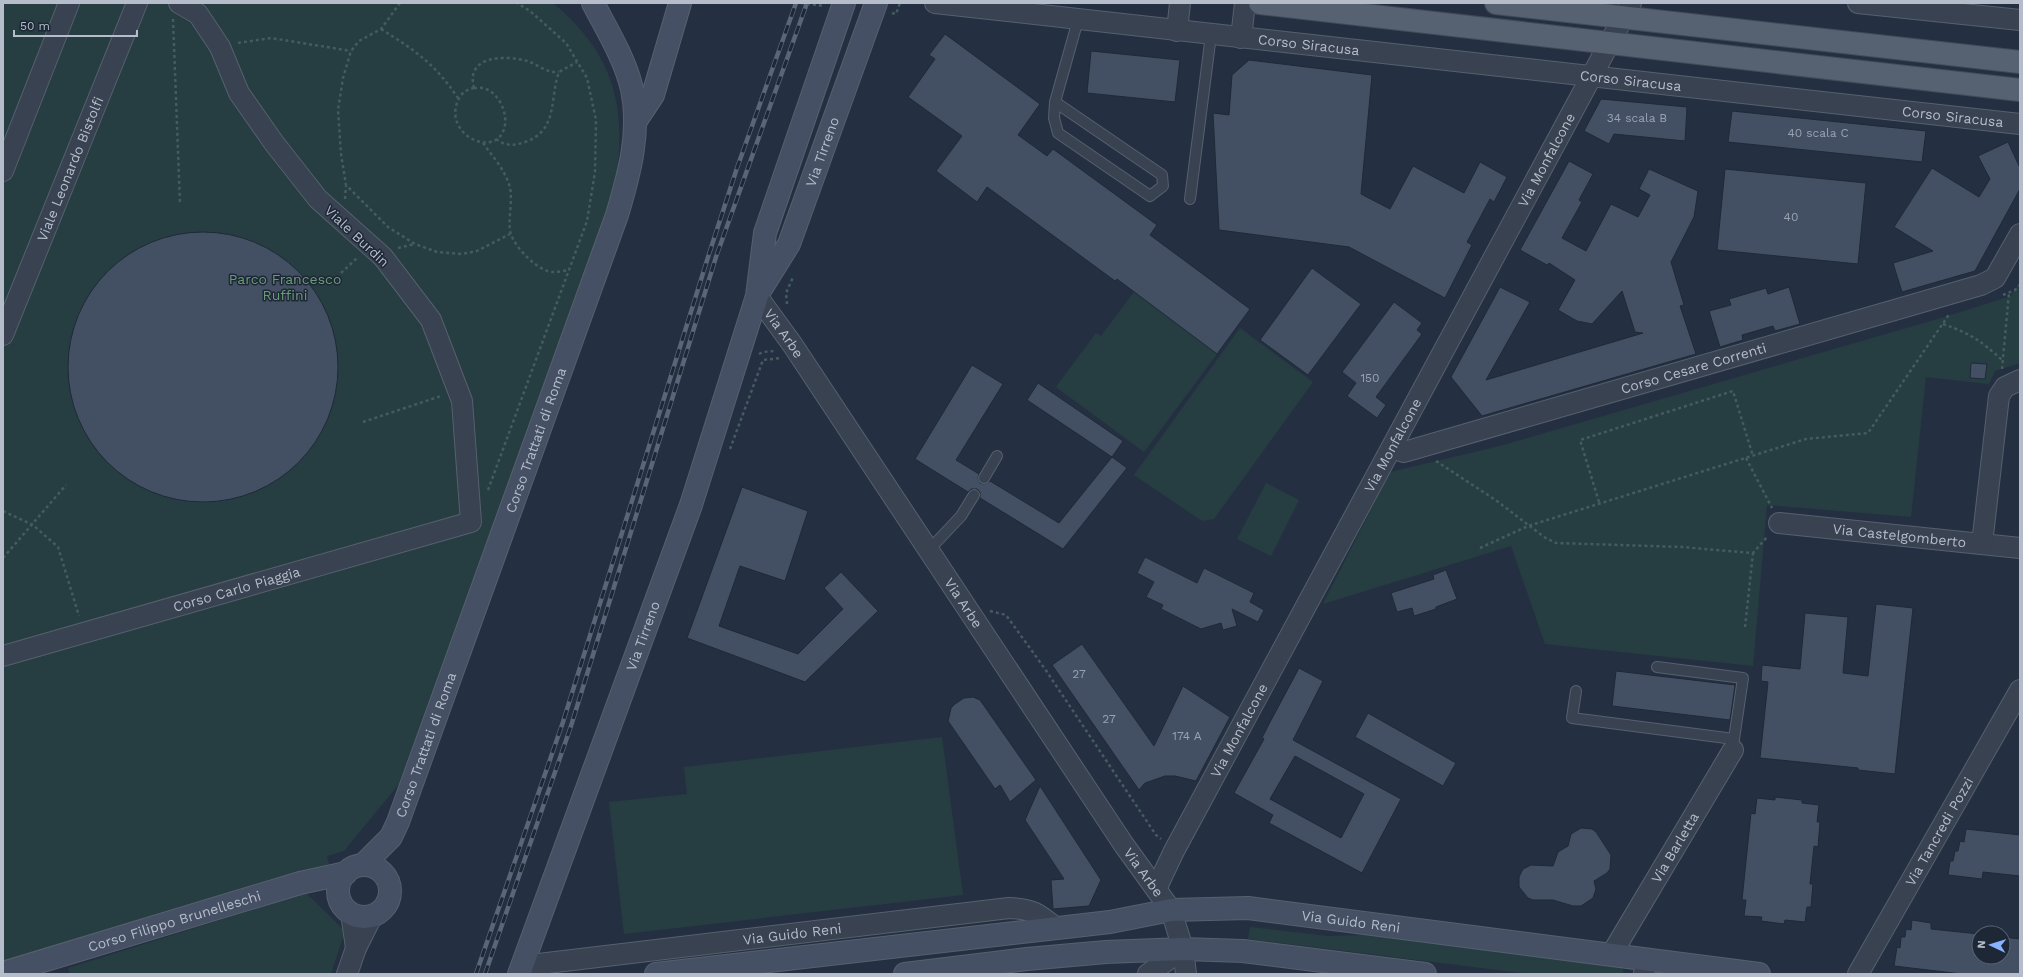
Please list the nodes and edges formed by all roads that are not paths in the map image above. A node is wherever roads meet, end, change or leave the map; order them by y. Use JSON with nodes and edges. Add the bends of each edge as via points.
{"nodes":[{"id":1,"x":69,"y":3,"type":"edge"},
{"id":2,"x":137,"y":3,"type":"edge"},
{"id":3,"x":592,"y":3,"type":"edge"},
{"id":4,"x":680,"y":3,"type":"edge"},
{"id":5,"x":876,"y":3,"type":"edge"},
{"id":6,"x":934,"y":3,"type":"edge"},
{"id":7,"x":1180,"y":3,"type":"edge"},
{"id":8,"x":1245,"y":3,"type":"edge"},
{"id":9,"x":1260,"y":3,"type":"edge"},
{"id":10,"x":1496,"y":3,"type":"edge"},
{"id":11,"x":1858,"y":3,"type":"edge"},
{"id":12,"x":2012,"y":3,"type":"edge"},
{"id":13,"x":834,"y":4,"type":"edge"},
{"id":14,"x":176,"y":7,"type":"edge"},
{"id":15,"x":1950,"y":8,"type":"edge"},
{"id":16,"x":1627,"y":10,"type":"edge"},
{"id":17,"x":2020,"y":16,"type":"edge"},
{"id":18,"x":1078,"y":20,"type":"junction"},
{"id":19,"x":2020,"y":20,"type":"edge"},
{"id":20,"x":1177,"y":31,"type":"junction"},
{"id":21,"x":1211,"y":35,"type":"junction"},
{"id":22,"x":1241,"y":38,"type":"junction"},
{"id":23,"x":1609,"y":44,"type":"junction"},
{"id":24,"x":2020,"y":62,"type":"edge"},
{"id":25,"x":1592,"y":75,"type":"junction"},
{"id":26,"x":2020,"y":90,"type":"edge"},
{"id":27,"x":1055,"y":102,"type":"junction"},
{"id":28,"x":635,"y":122,"type":"junction"},
{"id":29,"x":2019,"y":126,"type":"edge"},
{"id":30,"x":3,"y":171,"type":"edge"},
{"id":31,"x":1190,"y":199,"type":"dead end"},
{"id":32,"x":2020,"y":234,"type":"edge"},
{"id":33,"x":757,"y":296,"type":"junction"},
{"id":34,"x":3,"y":335,"type":"edge"},
{"id":35,"x":2012,"y":383,"type":"edge"},
{"id":36,"x":1392,"y":448,"type":"junction"},
{"id":37,"x":997,"y":456,"type":"dead end"},
{"id":38,"x":984,"y":478,"type":"dead end"},
{"id":39,"x":974,"y":495,"type":"dead end"},
{"id":40,"x":471,"y":522,"type":"joint"},
{"id":41,"x":1780,"y":523,"type":"road end"},
{"id":42,"x":1982,"y":544,"type":"junction"},
{"id":43,"x":2020,"y":548,"type":"edge"},
{"id":44,"x":928,"y":551,"type":"junction"},
{"id":45,"x":3,"y":656,"type":"edge"},
{"id":46,"x":1657,"y":667,"type":"dead end"},
{"id":47,"x":2020,"y":690,"type":"edge"},
{"id":48,"x":1576,"y":691,"type":"dead end"},
{"id":49,"x":1733,"y":744,"type":"junction"},
{"id":50,"x":391,"y":837,"type":"junction"},
{"id":51,"x":355,"y":869,"type":"junction"},
{"id":52,"x":388,"y":882,"type":"junction"},
{"id":53,"x":300,"y":884,"type":"junction"},
{"id":54,"x":1156,"y":889,"type":"junction"},
{"id":55,"x":346,"y":907,"type":"junction"},
{"id":56,"x":1171,"y":910,"type":"junction"},
{"id":57,"x":372,"y":916,"type":"junction"},
{"id":58,"x":1056,"y":928,"type":"junction"},
{"id":59,"x":356,"y":948,"type":"junction"},
{"id":60,"x":1183,"y":949,"type":"junction"},
{"id":61,"x":1611,"y":955,"type":"junction"},
{"id":62,"x":1645,"y":966,"type":"edge"},
{"id":63,"x":521,"y":970,"type":"edge"},
{"id":64,"x":3,"y":973,"type":"edge"},
{"id":65,"x":347,"y":974,"type":"edge"},
{"id":66,"x":656,"y":974,"type":"edge"},
{"id":67,"x":906,"y":974,"type":"edge"},
{"id":68,"x":1148,"y":974,"type":"edge"},
{"id":69,"x":1186,"y":974,"type":"edge"},
{"id":70,"x":1425,"y":974,"type":"edge"},
{"id":71,"x":1759,"y":974,"type":"edge"},
{"id":72,"x":1858,"y":974,"type":"edge"}],
"edges":[{"from":1,"to":30,"type":"street"},
{"from":2,"to":34,"type":"street","name":"Viale Leonardo Bistolfi"},
{"from":3,"to":28,"type":"street","name":"Corso Trattati di Roma","via":[[625,66],[632,90]]},
{"from":4,"to":28,"type":"street","via":[[653,95]]},
{"from":5,"to":33,"type":"street","name":"Via Tirreno","via":[[789,244]]},
{"from":6,"to":18,"type":"street","name":"Corso Siracusa"},
{"from":7,"to":20,"type":"street"},
{"from":8,"to":22,"type":"street","name":"Corso Siracusa"},
{"from":9,"to":23,"type":"main road"},
{"from":10,"to":16,"type":"main road"},
{"from":11,"to":15,"type":"street"},
{"from":12,"to":17,"type":"street"},
{"from":13,"to":33,"type":"street","name":"Via Tirreno","via":[[765,233]]},
{"from":14,"to":40,"type":"street","name":"Viale Burdin","via":[[198,14],[220,47],[239,93],[274,143],[318,199],[383,257],[431,320],[462,401]]},
{"from":15,"to":19,"type":"street"},
{"from":16,"to":23,"type":"street","name":"Via Monfalcone"},
{"from":16,"to":24,"type":"main road"},
{"from":18,"to":20,"type":"street","name":"Corso Siracusa"},
{"from":18,"to":27,"type":"lane"},
{"from":20,"to":21,"type":"street","name":"Corso Siracusa"},
{"from":21,"to":22,"type":"street","name":"Corso Siracusa"},
{"from":21,"to":31,"type":"lane"},
{"from":22,"to":25,"type":"street","name":"Corso Siracusa"},
{"from":23,"to":25,"type":"street","name":"Via Monfalcone"},
{"from":23,"to":26,"type":"main road"},
{"from":25,"to":29,"type":"street","name":"Corso Siracusa"},
{"from":25,"to":36,"type":"street","name":"Via Monfalcone"},
{"from":27,"to":27,"type":"lane","via":[[1054,118],[1058,133],[1150,196],[1163,186],[1162,175]]},
{"from":28,"to":50,"type":"street","name":"Corso Trattati di Roma","via":[[629,174],[617,215]]},
{"from":32,"to":36,"type":"street","name":"Corso Cesare Correnti","via":[[1998,287],[1981,285],[1404,452]]},
{"from":33,"to":44,"type":"street","name":"Via Arbe","via":[[792,344]]},
{"from":33,"to":63,"type":"street","name":"Via Tirreno","via":[[691,505]]},
{"from":35,"to":42,"type":"street","via":[[1999,396]]},
{"from":36,"to":54,"type":"street","name":"Via Monfalcone","via":[[1174,851]]},
{"from":37,"to":38,"type":"lane"},
{"from":39,"to":44,"type":"lane","via":[[961,516]]},
{"from":40,"to":45,"type":"street","name":"Corso Carlo Piaggia"},
{"from":41,"to":42,"type":"street","name":"Via Castelgomberto"},
{"from":42,"to":43,"type":"street","name":"Via Castelgomberto"},
{"from":44,"to":54,"type":"street","name":"Via Arbe"},
{"from":46,"to":49,"type":"lane","name":"Via Barletta","via":[[1743,678]]},
{"from":47,"to":72,"type":"street","name":"Via Tancredi Pozzi"},
{"from":48,"to":49,"type":"lane","via":[[1572,718]]},
{"from":49,"to":61,"type":"street","name":"Via Barletta"},
{"from":50,"to":51,"type":"street","name":"Corso Trattati di Roma"},
{"from":50,"to":52,"type":"street"},
{"from":51,"to":52,"type":"street","via":[[378,868]]},
{"from":51,"to":53,"type":"street","name":"Corso Filippo Brunelleschi"},
{"from":51,"to":55,"type":"street","via":[[339,884]]},
{"from":52,"to":57,"type":"street","via":[[390,897],[387,905]]},
{"from":53,"to":55,"type":"street","via":[[329,893]]},
{"from":53,"to":64,"type":"street","name":"Corso Filippo Brunelleschi"},
{"from":54,"to":56,"type":"street","name":"Via Arbe"},
{"from":55,"to":57,"type":"street","via":[[365,917]]},
{"from":55,"to":59,"type":"street"},
{"from":56,"to":58,"type":"street","name":"Via Guido Reni","via":[[1110,922]]},
{"from":56,"to":60,"type":"street","name":"Via Arbe"},
{"from":56,"to":61,"type":"street","name":"Via Guido Reni","via":[[1248,908]]},
{"from":57,"to":59,"type":"street"},
{"from":58,"to":63,"type":"street","name":"Via Guido Reni","via":[[1037,912],[1009,908]]},
{"from":58,"to":66,"type":"street","name":"Via Guido Reni"},
{"from":59,"to":65,"type":"street"},
{"from":60,"to":67,"type":"street","via":[[1027,959]]},
{"from":60,"to":68,"type":"street"},
{"from":60,"to":69,"type":"street","name":"Via Arbe"},
{"from":60,"to":70,"type":"street","via":[[1243,951]]},
{"from":61,"to":62,"type":"street","name":"Via Guido Reni"},
{"from":62,"to":71,"type":"street","name":"Via Guido Reni"}]}
